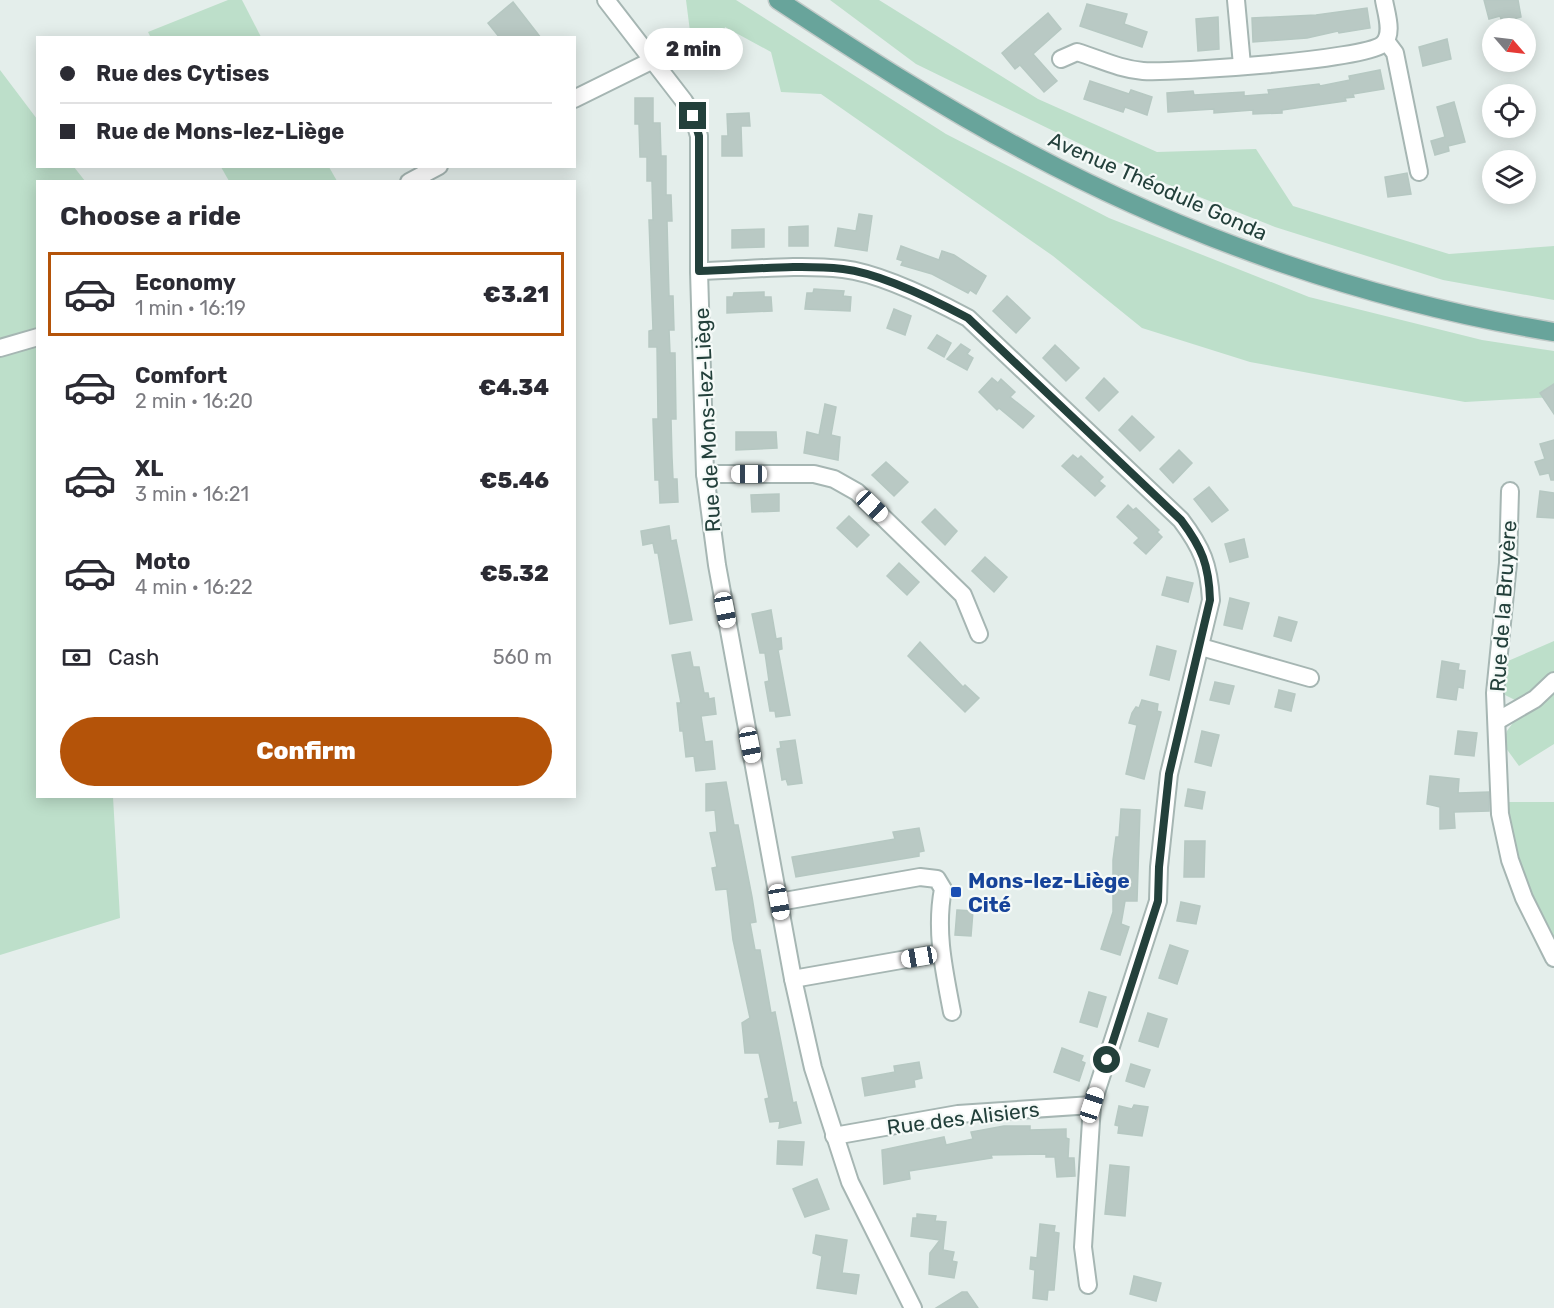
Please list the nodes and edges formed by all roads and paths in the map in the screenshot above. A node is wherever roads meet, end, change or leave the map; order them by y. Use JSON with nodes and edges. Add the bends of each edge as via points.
{"nodes":[{"id":1,"x":778,"y":0,"type":"edge"},
{"id":2,"x":1236,"y":0,"type":"edge"},
{"id":3,"x":1384,"y":0,"type":"edge"},
{"id":4,"x":611,"y":2,"type":"edge"},
{"id":5,"x":1386,"y":41,"type":"junction"},
{"id":6,"x":1061,"y":59,"type":"dead end"},
{"id":7,"x":653,"y":60,"type":"junction"},
{"id":8,"x":1242,"y":65,"type":"junction"},
{"id":9,"x":576,"y":98,"type":"edge"},
{"id":10,"x":435,"y":168,"type":"edge"},
{"id":11,"x":1419,"y":172,"type":"dead end"},
{"id":12,"x":413,"y":180,"type":"edge"},
{"id":13,"x":699,"y":271,"type":"junction"},
{"id":14,"x":1554,"y":332,"type":"edge"},
{"id":15,"x":36,"y":338,"type":"edge"},
{"id":16,"x":0,"y":348,"type":"edge"},
{"id":17,"x":705,"y":474,"type":"junction"},
{"id":18,"x":1510,"y":491,"type":"dead end"},
{"id":19,"x":979,"y":634,"type":"dead end"},
{"id":20,"x":1201,"y":647,"type":"junction"},
{"id":21,"x":1310,"y":678,"type":"dead end"},
{"id":22,"x":1554,"y":681,"type":"edge"},
{"id":23,"x":1497,"y":721,"type":"junction"},
{"id":24,"x":779,"y":902,"type":"junction"},
{"id":25,"x":940,"y":953,"type":"junction"},
{"id":26,"x":1554,"y":958,"type":"edge"},
{"id":27,"x":793,"y":979,"type":"junction"},
{"id":28,"x":952,"y":1012,"type":"dead end"},
{"id":29,"x":1092,"y":1105,"type":"junction"},
{"id":30,"x":834,"y":1136,"type":"junction"},
{"id":31,"x":1088,"y":1285,"type":"dead end"},
{"id":32,"x":913,"y":1308,"type":"edge"}],
"edges":[{"from":1,"to":14,"type":"main road","name":"Avenue Théodule Gonda","via":[[913,88],[1030,154],[1137,205],[1269,259],[1376,292],[1509,325]]},
{"from":2,"to":8,"type":"street"},
{"from":3,"to":5,"type":"street"},
{"from":4,"to":7,"type":"street","name":"Rue de Mons-lez-Liège"},
{"from":5,"to":8,"type":"street","via":[[1378,48],[1360,52]]},
{"from":5,"to":11,"type":"street","via":[[1395,53]]},
{"from":6,"to":8,"type":"street","via":[[1077,52],[1118,67],[1153,71]]},
{"from":7,"to":9,"type":"street"},
{"from":7,"to":13,"type":"street","name":"Rue de Mons-lez-Liège","via":[[684,101],[699,136]]},
{"from":10,"to":12,"type":"street"},
{"from":13,"to":17,"type":"street","name":"Rue de Mons-lez-Liège"},
{"from":13,"to":20,"type":"street","via":[[844,269],[868,275],[968,318],[1181,520],[1198,543],[1209,572],[1210,600]]},
{"from":15,"to":16,"type":"street"},
{"from":17,"to":19,"type":"street","via":[[814,474],[834,479],[857,492],[963,595]]},
{"from":17,"to":24,"type":"street","name":"Rue de Mons-lez-Liège","via":[[717,565]]},
{"from":18,"to":23,"type":"street","name":"Rue de la Bruyère","via":[[1508,563],[1497,664]]},
{"from":20,"to":21,"type":"street"},
{"from":20,"to":29,"type":"street","via":[[1169,774],[1158,901]]},
{"from":22,"to":23,"type":"street","name":"Rue de la Bruyère","via":[[1535,699]]},
{"from":23,"to":26,"type":"street","name":"Rue de la Bruyère","via":[[1500,814],[1510,860]]},
{"from":24,"to":25,"type":"street","via":[[920,877],[937,879],[943,889]]},
{"from":24,"to":27,"type":"street","name":"Rue de Mons-lez-Liège"},
{"from":25,"to":27,"type":"street"},
{"from":25,"to":28,"type":"street"},
{"from":27,"to":30,"type":"street","name":"Rue de Mons-lez-Liège","via":[[813,1068]]},
{"from":29,"to":30,"type":"street","name":"Rue des Alisiers","via":[[958,1114]]},
{"from":29,"to":31,"type":"street","via":[[1083,1247]]},
{"from":30,"to":32,"type":"street","name":"Rue de Mons-lez-Liège","via":[[850,1182]]}]}
